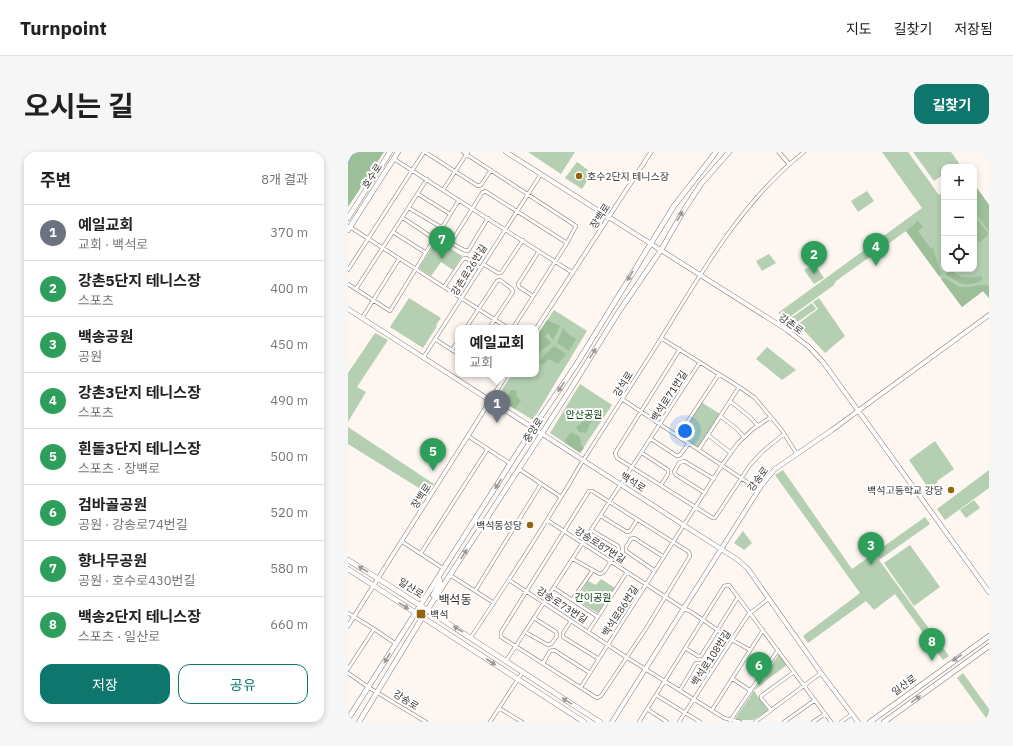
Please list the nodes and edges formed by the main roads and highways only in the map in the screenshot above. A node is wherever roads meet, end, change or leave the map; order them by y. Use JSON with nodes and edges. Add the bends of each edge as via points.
{"nodes":[{"id":1,"x":390,"y":152,"type":"edge"},
{"id":2,"x":398,"y":152,"type":"edge"},
{"id":3,"x":506,"y":152,"type":"edge"},
{"id":4,"x":716,"y":152,"type":"edge"},
{"id":5,"x":729,"y":152,"type":"edge"},
{"id":6,"x":348,"y":218,"type":"edge"},
{"id":7,"x":349,"y":229,"type":"edge"},
{"id":8,"x":650,"y":243,"type":"junction"},
{"id":9,"x":661,"y":250,"type":"junction"},
{"id":10,"x":348,"y":309,"type":"edge"},
{"id":11,"x":989,"y":315,"type":"edge"},
{"id":12,"x":857,"y":411,"type":"junction"},
{"id":13,"x":533,"y":428,"type":"junction"},
{"id":14,"x":542,"y":433,"type":"junction"},
{"id":15,"x":722,"y":548,"type":"junction"},
{"id":16,"x":348,"y":560,"type":"edge"},
{"id":17,"x":348,"y":570,"type":"edge"},
{"id":18,"x":439,"y":577,"type":"junction"},
{"id":19,"x":989,"y":592,"type":"edge"},
{"id":20,"x":436,"y":598,"type":"junction"},
{"id":21,"x":420,"y":605,"type":"junction"},
{"id":22,"x":428,"y":610,"type":"junction"},
{"id":23,"x":415,"y":613,"type":"junction"},
{"id":24,"x":422,"y":618,"type":"junction"},
{"id":25,"x":989,"y":636,"type":"edge"},
{"id":26,"x":989,"y":646,"type":"edge"},
{"id":27,"x":348,"y":719,"type":"edge"},
{"id":28,"x":359,"y":722,"type":"edge"},
{"id":29,"x":584,"y":722,"type":"edge"},
{"id":30,"x":600,"y":722,"type":"edge"},
{"id":31,"x":612,"y":722,"type":"edge"},
{"id":32,"x":858,"y":722,"type":"edge"},
{"id":33,"x":870,"y":722,"type":"edge"},
{"id":34,"x":884,"y":722,"type":"edge"}],
"edges":[{"from":1,"to":6,"type":"main road","name":"호수로"},
{"from":2,"to":7,"type":"main road","name":"호수로"},
{"from":3,"to":8,"type":"main road","name":"강촌로"},
{"from":4,"to":8,"type":"main road","name":"중앙로","via":[[674,206]]},
{"from":9,"to":5,"type":"main road","name":"중앙로","one_way":true,"via":[[701,184]]},
{"from":8,"to":9,"type":"main road","name":"강촌로"},
{"from":8,"to":13,"type":"main road","name":"중앙로","one_way":true,"via":[[576,365]]},
{"from":9,"to":12,"type":"main road","name":"강촌로","via":[[787,330],[809,347],[823,362]]},
{"from":14,"to":9,"type":"main road","name":"중앙로","one_way":true},
{"from":10,"to":13,"type":"main road","name":"백석로"},
{"from":11,"to":12,"type":"main road","name":"강송로"},
{"from":12,"to":15,"type":"main road","name":"강송로","via":[[775,469]]},
{"from":12,"to":19,"type":"main road","name":"강촌로"},
{"from":13,"to":14,"type":"main road","name":"백석로"},
{"from":13,"to":18,"type":"main road","name":"중앙로","one_way":true},
{"from":14,"to":15,"type":"main road","name":"백석로","via":[[582,461]]},
{"from":20,"to":14,"type":"main road","name":"중앙로","one_way":true},
{"from":15,"to":31,"type":"main road","name":"강송로"},
{"from":15,"to":32,"type":"main road","name":"백석로","via":[[748,569]]},
{"from":21,"to":16,"type":"main road","name":"일산로","one_way":true},
{"from":17,"to":23,"type":"main road","name":"일산로","one_way":true},
{"from":18,"to":20,"type":"main road","via":[[440,582],[433,595]]},
{"from":18,"to":21,"type":"main road","name":"중앙로"},
{"from":20,"to":22,"type":"main road","name":"중앙로"},
{"from":21,"to":22,"type":"main road","name":"일산로"},
{"from":21,"to":23,"type":"main road","name":"중앙로"},
{"from":22,"to":24,"type":"main road","name":"중앙로"},
{"from":30,"to":22,"type":"main road","name":"일산로","one_way":true},
{"from":23,"to":24,"type":"main road","name":"일산로"},
{"from":23,"to":27,"type":"main road","name":"중앙로","one_way":true},
{"from":24,"to":28,"type":"main road","name":"중앙로"},
{"from":24,"to":29,"type":"main road","name":"일산로","one_way":true},
{"from":25,"to":33,"type":"main road","name":"일산로","one_way":true},
{"from":34,"to":26,"type":"main road","name":"일산로","one_way":true}]}
